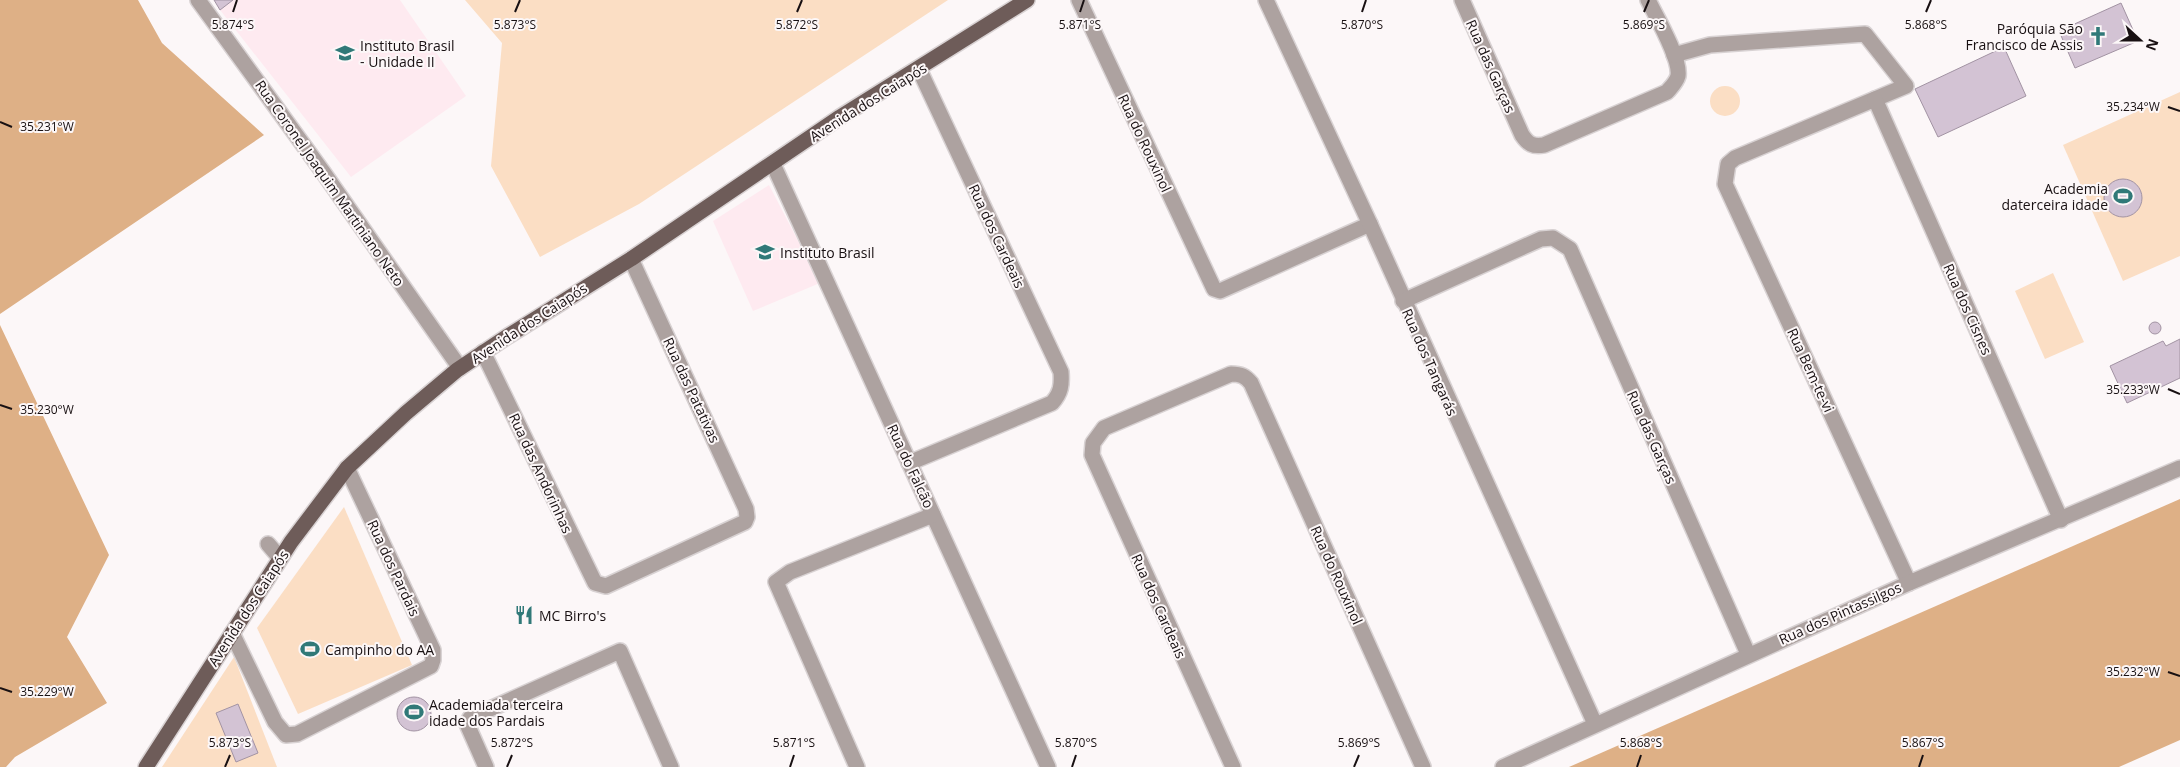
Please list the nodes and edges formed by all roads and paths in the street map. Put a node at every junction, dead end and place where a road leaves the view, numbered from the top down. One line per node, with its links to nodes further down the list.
1 (198, 0): 15 (street, Rua Coronel Joaquim Martiniano Neto)
2 (1027, 0): 8 (main road, Avenida dos Caiapós)
3 (1079, 0): 11 (street, Rua do Rouxinol)
4 (1266, 0): 11 (street, Rua dos Tangarás)
5 (1462, 0): 7 (street, Rua das Garças)
6 (1648, 0): 7 (street)
7 (1674, 55): 9 (street)
8 (919, 69): 10 (main road, Avenida dos Caiapós); 17 (street, Rua dos Cardeais)
9 (1875, 99): 21 (street, Rua dos Cisnes); 24 (street, Rua Bem-te-vi)
10 (773, 164): 12 (main road, Avenida dos Caiapós); 17 (street, Rua do Falcão)
11 (1370, 224): 13 (street, Rua dos Tangarás)
12 (630, 259): 14 (main road, Avenida dos Caiapós); 25 (street, Rua das Patativas)
13 (1402, 301): 27 (street, Rua das Garças); 28 (street, Rua dos Tangarás)
14 (483, 352): 15 (main road, Avenida dos Caiapós); 25 (street, Rua das Andorinhas)
15 (460, 368): 18 (main road, Avenida dos Caiapós)
16 (1093, 443): 34 (street, Rua dos Cardeais); 35 (street, Rua do Rouxinol)
17 (910, 463): 20 (street, Rua do Falcão)
18 (347, 468): 23 (main road, Avenida dos Caiapós); 26 (street, Rua dos Pardais)
19 (2180, 468): 21 (street, Rua dos Pintassilgos)
20 (933, 515): 32 (street); 33 (street, Rua do Falcão)
21 (2062, 520): 24 (street, Rua dos Pintassilgos)
22 (268, 544): 23 (street)
23 (280, 558): 26 (main road, Avenida dos Caiapós)
24 (1909, 582): 27 (street, Rua dos Pintassilgos)
25 (606, 586)
26 (232, 633): 29 (main road, Avenida dos Caiapós)
27 (1748, 654): 28 (street, Rua dos Pintassilgos)
28 (1595, 724): 36 (street, Rua dos Pintassilgos)
29 (146, 767)
30 (486, 767): 31 (street)
31 (671, 767)
32 (857, 767)
33 (1048, 767)
34 (1233, 767)
35 (1423, 767)
36 (1503, 767)

